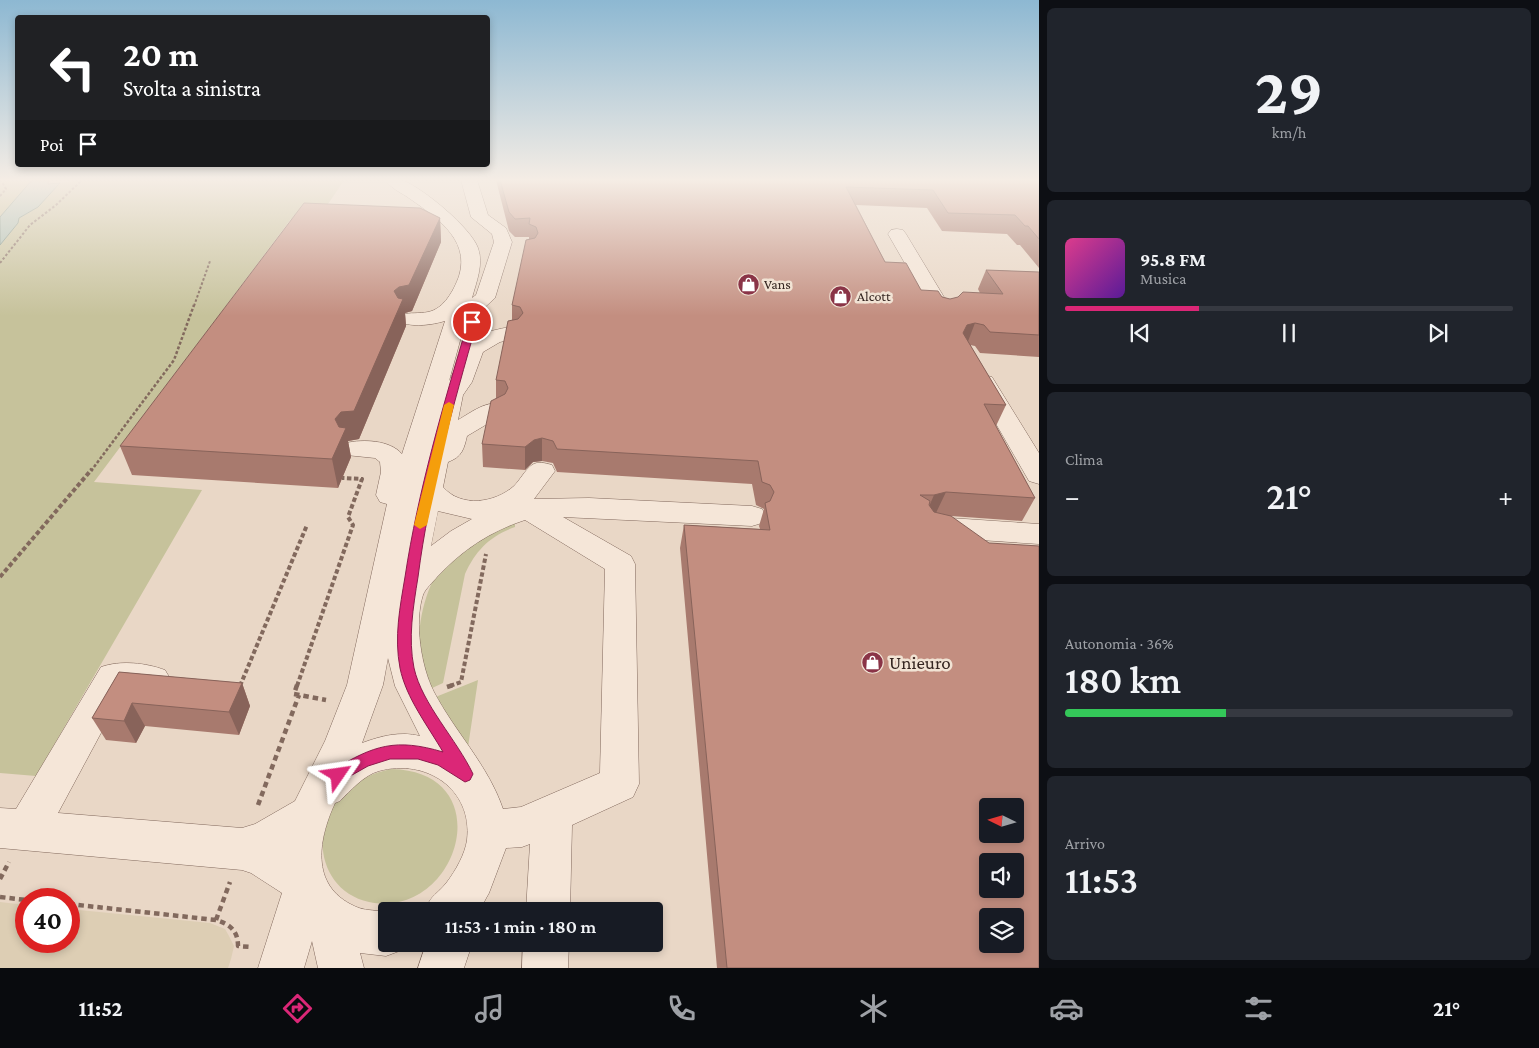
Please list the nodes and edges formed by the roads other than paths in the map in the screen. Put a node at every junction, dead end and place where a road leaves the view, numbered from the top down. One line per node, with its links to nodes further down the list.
1 (451, 225): 5 (street)
2 (477, 225): 6 (street)
3 (483, 225): 6 (street)
4 (897, 234): 7 (street)
5 (470, 271): 8 (street); 23 (street)
6 (477, 304): 11 (street)
7 (943, 312)
8 (409, 319)
9 (510, 333): 11 (street)
10 (972, 361): 16 (street)
11 (452, 392): 14 (street)
12 (495, 409): 14 (street)
13 (355, 449): 23 (street)
14 (436, 459): 17 (street)
15 (542, 471): 19 (street)
16 (1039, 475)
17 (429, 487): 19 (street); 24 (street)
18 (528, 509): 19 (street); 20 (street); 24 (street); 28 (street)
19 (492, 510)
20 (752, 516)
21 (935, 527): 22 (street)
22 (1039, 534)
23 (391, 547): 27 (street)
24 (408, 592): 26 (street)
25 (188, 682): 29 (street)
26 (465, 774): 27 (street); 30 (street)
27 (314, 806): 31 (street); 32 (street)
28 (552, 814): 30 (street); 34 (street)
29 (13, 829): 31 (street)
30 (487, 830): 33 (street)
31 (243, 847): 32 (street)
32 (317, 900): 35 (street); 38 (street); 39 (street)
33 (460, 902)
34 (548, 902)
35 (378, 933)
36 (446, 952): 40 (street)
37 (546, 952): 41 (street)
38 (284, 959)
39 (341, 968)
40 (441, 968)
41 (545, 968)

